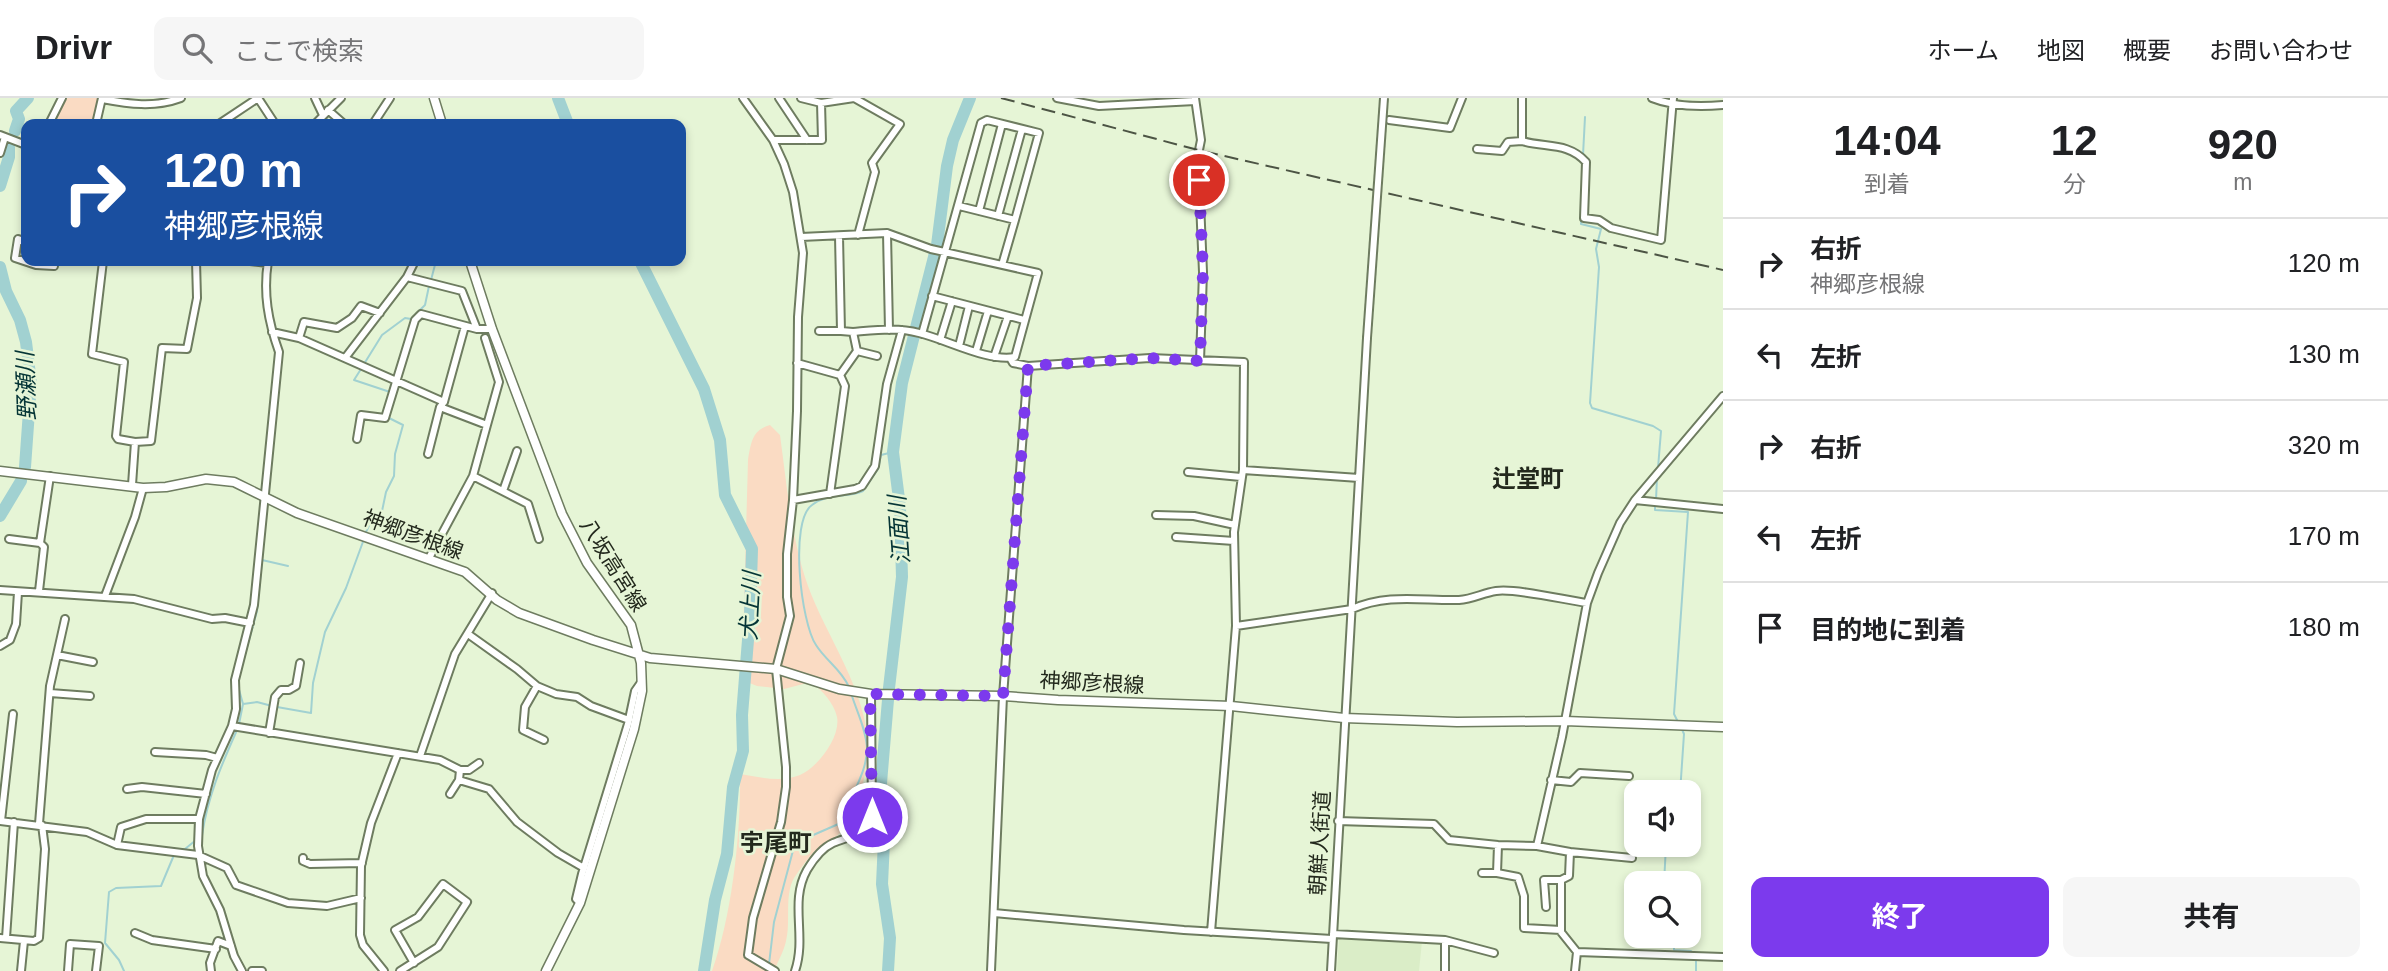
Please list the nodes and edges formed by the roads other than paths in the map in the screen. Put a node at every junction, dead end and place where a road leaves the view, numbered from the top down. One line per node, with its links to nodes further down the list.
1 (62, 98): 26 (street)
2 (181, 98): 17 (street)
3 (258, 98): 28 (street); 29 (street)
4 (315, 98): 25 (street)
5 (341, 98): 25 (street)
6 (390, 98): 32 (street)
7 (434, 98): 33 (main road)
8 (743, 98): 38 (street)
9 (779, 98): 39 (street)
10 (802, 98): 22 (street)
11 (1057, 98): 18 (street)
12 (1384, 98): 105 (street, 朝鮮人街道, bridge)
13 (1462, 98): 34 (street)
14 (1522, 98): 40 (street)
15 (1652, 98): 20 (street)
16 (1707, 98): 24 (street)
17 (102, 99): 27 (street)
18 (1070, 100): 21 (street)
19 (1195, 100): 21 (street); 88 (street)
20 (1672, 101): 24 (street); 40 (street)
21 (1109, 102)
22 (821, 103): 39 (street); 49 (street)
23 (1723, 106): 24 (street)
24 (1707, 107)
25 (326, 112): 30 (street); 31 (street)
26 (52, 119)
27 (97, 119)
28 (226, 119)
29 (272, 119)
30 (320, 119)
31 (336, 119)
32 (376, 119)
33 (440, 119)
34 (1389, 120)
35 (1002, 124): 36 (street); 44 (street); 45 (street)
36 (1022, 129): 46 (street); 47 (street)
37 (3, 136): 41 (street); 43 (street)
38 (773, 140): 39 (street); 51 (street)
39 (807, 140)
40 (1522, 141): 42 (street)
41 (21, 143)
42 (1477, 149)
43 (0, 153)
44 (959, 206): 45 (street); 53 (street)
45 (979, 211): 46 (street)
46 (998, 216): 47 (street)
47 (1014, 220): 55 (street)
48 (887, 233): 49 (street); 53 (street); 72 (street)
49 (858, 235): 50 (street)
50 (839, 236): 51 (street); 74 (street)
51 (801, 237): 89 (street)
52 (21, 240): 54 (street)
53 (942, 251): 55 (street); 62 (street)
54 (21, 260)
55 (1002, 265): 68 (street)
56 (102, 266): 97 (street)
57 (196, 266): 97 (street)
58 (268, 266): 76 (street)
59 (412, 266): 61 (street)
60 (472, 266): 71 (main road, 八坂高宮線)
61 (407, 277): 66 (street); 70 (street)
62 (932, 296): 63 (street); 77 (street)
63 (952, 301): 64 (street); 80 (street)
64 (969, 306): 65 (street); 81 (street)
65 (988, 311): 67 (street); 83 (street)
66 (380, 313): 78 (street); 86 (street)
67 (1008, 316): 68 (street); 85 (street)
68 (1024, 320): 87 (street)
69 (465, 326): 70 (street); 92 (street); 94 (street)
70 (477, 329): 71 (street)
71 (492, 329): 134 (main road, 八坂高宮線)
72 (889, 330): 75 (street); 77 (street)
73 (819, 331): 74 (street)
74 (841, 331): 75 (street)
75 (853, 331): 82 (street)
76 (272, 332): 78 (street); 110 (street)
77 (912, 332): 80 (street); 109 (street)
78 (299, 338): 86 (street)
79 (485, 338): 95 (street)
80 (940, 340): 81 (street)
81 (959, 346): 83 (street)
82 (857, 351): 84 (street); 91 (street)
83 (976, 351): 85 (street)
84 (877, 356)
85 (994, 357): 87 (street)
86 (345, 358): 92 (street)
87 (1010, 358): 90 (street)
88 (1200, 361): 90 (street); 102 (street)
89 (797, 363): 91 (street); 111 (street)
90 (1028, 366): 144 (street)
91 (840, 375): 109 (street)
92 (397, 380): 94 (street); 96 (street)
93 (1723, 396): 112 (street)
94 (442, 405): 95 (street); 99 (street)
95 (487, 425): 104 (street)
96 (357, 439)
97 (135, 442): 106 (street)
98 (517, 451): 108 (street)
99 (428, 454)
100 (0, 471): 103 (main road, 神郷彦根線)
101 (1188, 472): 102 (street)
102 (1242, 473): 105 (street); 115 (street)
103 (50, 476): 106 (main road, 神郷彦根線); 120 (street)
104 (473, 476): 108 (street); 121 (street)
105 (1359, 478): 128 (street, 朝鮮人街道)
106 (132, 485): 107 (main road, 神郷彦根線)
107 (143, 488): 110 (main road, 神郷彦根線); 126 (street)
108 (503, 491): 118 (street)
109 (830, 494): 111 (street)
110 (264, 495): 121 (main road, 神郷彦根線); 130 (street)
111 (793, 500): 138 (street)
112 (1635, 500): 113 (street); 127 (street)
113 (1723, 509)
114 (1156, 515): 115 (street)
115 (1235, 525): 119 (street)
116 (1177, 537): 119 (street)
117 (9, 539): 120 (street)
118 (539, 539)
119 (1234, 541): 131 (street)
120 (40, 543): 123 (street)
121 (429, 558): 125 (main road, 神郷彦根線)
122 (0, 590): 124 (street)
123 (39, 591): 124 (street); 126 (street)
124 (19, 592): 133 (street)
125 (492, 593): 132 (street); 134 (main road, 神郷彦根線)
126 (105, 596): 130 (street)
127 (1587, 603): 128 (street); 149 (street)
128 (1352, 609): 131 (street); 147 (street, 朝鮮人街道)
129 (65, 620): 135 (street)
130 (250, 623): 150 (street)
131 (1236, 626): 145 (street)
132 (468, 634): 140 (street); 156 (street)
133 (0, 646)
134 (639, 655): 138 (main road, 神郷彦根線); 139 (main road, 八坂高宮線)
135 (57, 656): 136 (street); 141 (street)
136 (93, 662)
137 (300, 663): 152 (street)
138 (773, 669): 142 (main road, 神郷彦根線); 210 (street)
139 (642, 681): 148 (street); 184 (main road, 八坂高宮線)
140 (537, 686): 148 (street); 153 (street)
141 (50, 693): 143 (street); 170 (street)
142 (870, 694): 144 (main road, 神郷彦根線); 211 (street)
143 (90, 696)
144 (1003, 696): 145 (main road, 神郷彦根線); 186 (street)
145 (1231, 706): 147 (main road, 神郷彦根線); 188 (street)
146 (13, 714): 167 (street)
147 (1344, 718): 149 (main road, 神郷彦根線); 168 (street, 朝鮮人街道)
148 (629, 720): 179 (street)
149 (1565, 721): 151 (main road, 神郷彦根線); 162 (street)
150 (235, 727): 152 (street); 157 (street)
151 (1723, 727)
152 (269, 733): 155 (street)
153 (544, 740)
154 (155, 752): 157 (street)
155 (398, 753): 156 (street); 178 (street)
156 (419, 756): 159 (street)
157 (217, 758): 164 (street)
158 (479, 763): 159 (street)
159 (460, 770): 161 (street)
160 (1629, 776): 162 (street)
161 (459, 779): 165 (street); 179 (street)
162 (1551, 780): 173 (street)
163 (127, 789): 164 (street)
164 (206, 794): 166 (street)
165 (450, 794)
166 (199, 819): 171 (street); 175 (street)
167 (0, 821): 169 (street)
168 (1338, 821): 172 (street); 190 (street, 朝鮮人街道)
169 (14, 822): 170 (street); 191 (street)
170 (41, 825): 171 (street); 193 (street)
171 (117, 845): 175 (street)
172 (1498, 845): 173 (street); 181 (street)
173 (1537, 846): 174 (street)
174 (1570, 852): 177 (street); 182 (street)
175 (198, 855): 183 (street); 194 (street)
176 (303, 858): 178 (street)
177 (1632, 858)
178 (362, 863): 183 (street)
179 (584, 868): 184 (street)
180 (1482, 873): 181 (street)
181 (1497, 873): 187 (street)
182 (1561, 880): 185 (street); 187 (street)
183 (361, 898): 207 (street)
184 (580, 903): 209 (main road, 八坂高宮線)
185 (1546, 907)
186 (994, 913): 188 (street); 212 (street)
187 (1561, 930): 196 (street)
188 (1211, 932): 190 (street)
189 (135, 933): 195 (street)
190 (1333, 937): 192 (street); 213 (street, 朝鮮人街道)
191 (3, 938): 193 (street)
192 (1445, 940): 197 (street); 214 (street)
193 (24, 941): 200 (street)
194 (231, 946): 195 (street); 204 (street)
195 (216, 948): 203 (street)
196 (1577, 952): 198 (street); 215 (street)
197 (1494, 953)
198 (1723, 957)
199 (414, 963): 199 (street); 208 (street)
200 (21, 971)
201 (68, 971): 202 (street)
202 (96, 971)
203 (211, 971)
204 (242, 971)
205 (252, 971): 206 (street)
206 (262, 971)
207 (384, 971)
208 (400, 971)
209 (546, 971)
210 (775, 971)
211 (795, 971)
212 (991, 971)
213 (1331, 971)
214 (1445, 971)
215 (1575, 971)

